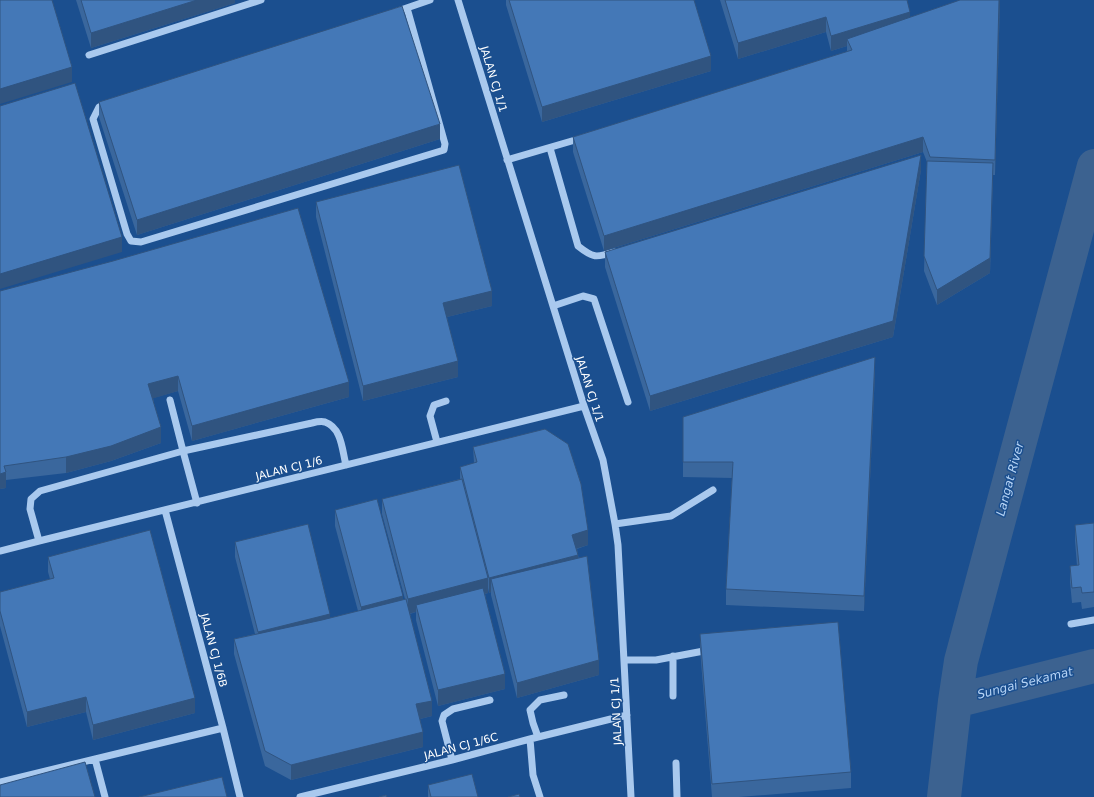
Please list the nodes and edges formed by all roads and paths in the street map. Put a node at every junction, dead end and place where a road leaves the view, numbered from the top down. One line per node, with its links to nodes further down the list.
1 (261, 0): 6 (street)
2 (430, 0): 4 (street)
3 (458, 0): 10 (street, JALAN CJ 1/1)
4 (407, 8): 5 (street); 7 (street)
5 (385, 15)
6 (89, 55)
7 (114, 102)
8 (588, 136): 9 (street)
9 (550, 148): 10 (street); 11 (street)
10 (507, 160): 12 (street, JALAN CJ 1/1)
11 (622, 250)
12 (553, 306): 15 (street); 16 (street, JALAN CJ 1/1)
13 (170, 400): 18 (street)
14 (446, 401): 17 (street)
15 (628, 402)
16 (584, 406): 17 (street, JALAN CJ 1/6); 23 (street, JALAN CJ 1/1)
17 (437, 442): 19 (street, JALAN CJ 1/6)
18 (183, 451): 19 (street); 21 (street); 24 (street)
19 (346, 465): 21 (street, JALAN CJ 1/6)
20 (713, 490): 23 (street)
21 (197, 503): 22 (street, JALAN CJ 1/6)
22 (165, 510): 24 (street, JALAN CJ 1/6); 35 (street, JALAN CJ 1/6B)
23 (615, 524): 30 (street, JALAN CJ 1/1)
24 (39, 541): 25 (street, JALAN CJ 1/6)
25 (0, 551)
26 (1094, 620): 27 (street)
27 (1071, 624)
28 (717, 648): 29 (street)
29 (673, 656): 30 (street); 32 (street)
30 (624, 660): 34 (street, JALAN CJ 1/1)
31 (564, 695): 36 (street)
32 (673, 696)
33 (490, 700): 39 (street)
34 (627, 715): 36 (street, JALAN CJ 1/6C); 46 (street, JALAN CJ 1/1)
35 (223, 728): 38 (street); 43 (street, JALAN CJ 1/6B)
36 (538, 737): 37 (street, JALAN CJ 1/6C)
37 (530, 739): 39 (street, JALAN CJ 1/6C); 45 (street)
38 (96, 759): 41 (street); 42 (street)
39 (452, 760): 44 (street, JALAN CJ 1/6C)
40 (676, 763): 47 (street)
41 (0, 782)
42 (105, 797)
43 (240, 797)
44 (300, 797)
45 (540, 797)
46 (631, 797)
47 (677, 797)

